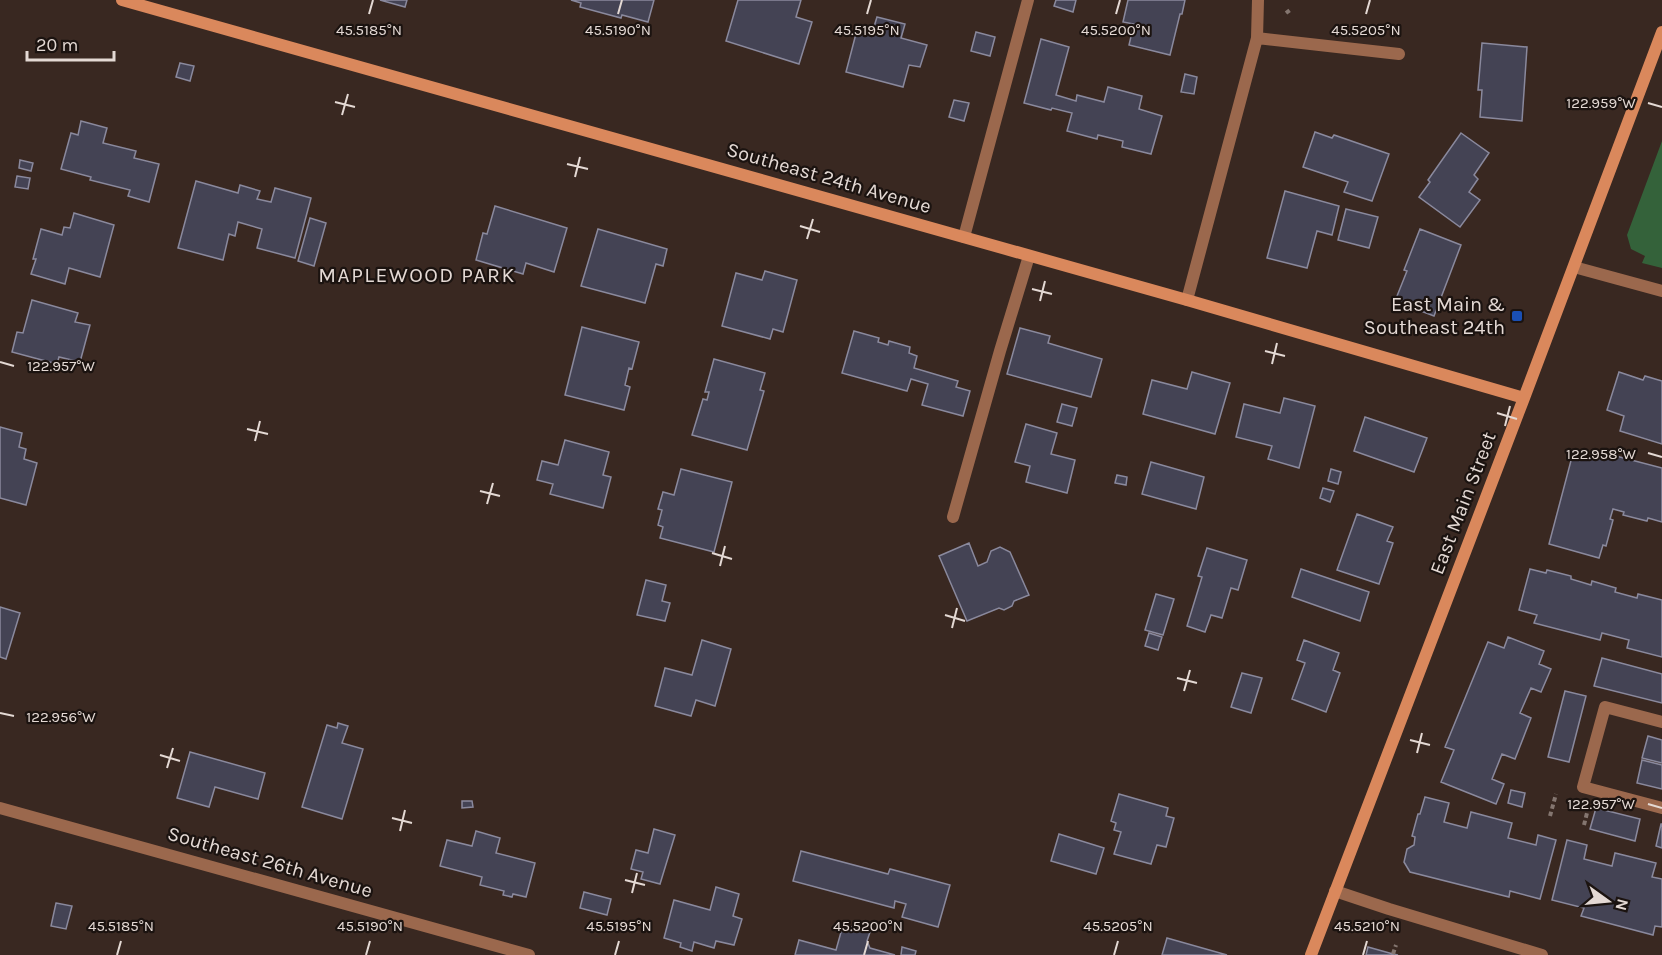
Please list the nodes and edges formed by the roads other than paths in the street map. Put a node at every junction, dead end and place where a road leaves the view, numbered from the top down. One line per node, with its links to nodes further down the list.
1 (122, 0): 4 (street, Southeast 24th Avenue)
2 (1028, 0): 8 (street)
3 (1258, 0): 6 (street)
4 (156, 5): 8 (street, Southeast 24th Avenue)
5 (1662, 32): 10 (street, East Main Street)
6 (1257, 39): 7 (street); 12 (street)
7 (1398, 54)
8 (964, 237): 9 (street, Southeast 24th Avenue)
9 (1029, 255): 12 (street, Southeast 24th Avenue); 14 (street)
10 (1574, 267): 11 (street); 13 (street, East Main Street)
11 (1662, 291)
12 (1186, 300): 13 (street, Southeast 24th Avenue)
13 (1524, 398): 18 (street, East Main Street)
14 (953, 517)
15 (1662, 722): 17 (street)
16 (0, 808): 19 (street, Southeast 26th Avenue)
17 (1662, 808)
18 (1335, 891): 20 (street, East Main Street); 21 (street)
19 (529, 955)
20 (1311, 955)
21 (1542, 955)

